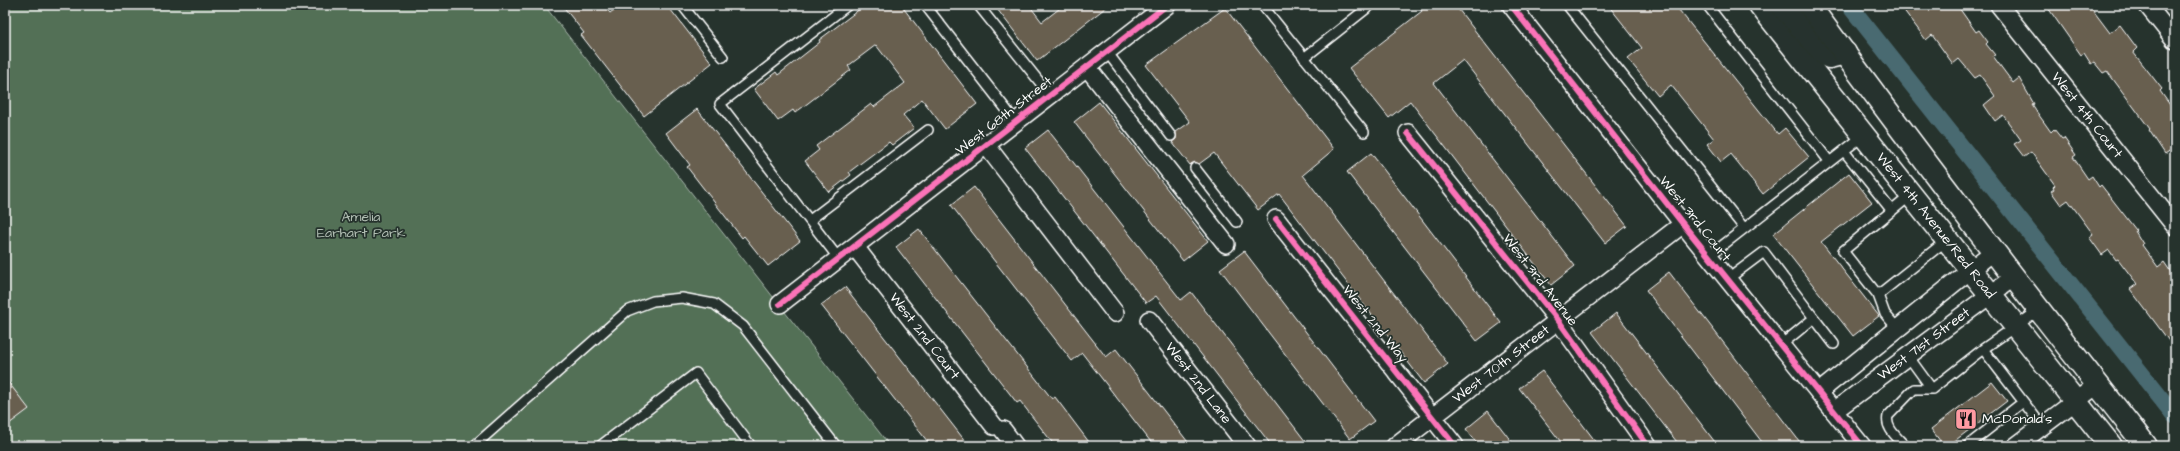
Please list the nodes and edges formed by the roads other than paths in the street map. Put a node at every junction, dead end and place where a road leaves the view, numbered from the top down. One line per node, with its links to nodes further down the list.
1 (682, 5): 19 (lane)
2 (848, 5): 36 (lane)
3 (925, 5): 23 (lane)
4 (978, 5): 22 (lane)
5 (1167, 5): 17 (street, West 68th Street)
6 (1262, 5): 20 (lane)
7 (1371, 5): 20 (lane)
8 (1511, 5): 38 (street, West 3rd Court)
9 (1567, 5): 40 (lane)
10 (1707, 5): 31 (lane)
11 (1760, 5): 27 (main road, West 4th Avenue/Red Road)
12 (1782, 5): 18 (main road)
13 (1809, 5): 18 (main road, West 4th Avenue/Red Road)
14 (1999, 5): 39 (street, West 4th Court)
15 (2147, 5): 16 (street)
16 (2175, 40)
17 (1107, 52): 21 (street, West 68th Street); 28 (lane)
18 (1845, 53): 44 (main road, West 4th Avenue/Red Road)
19 (723, 57)
20 (1304, 58): 25 (lane)
21 (1087, 67): 22 (street, West 68th Street); 42 (street)
22 (1050, 95): 23 (street, West 68th Street)
23 (1016, 122): 29 (street, West 68th Street)
24 (928, 130): 36 (lane)
25 (1364, 132)
26 (1408, 133): 57 (street, West 3rd Avenue)
27 (1864, 135): 30 (lane); 33 (main road, West 4th Avenue/Red Road)
28 (1171, 136)
29 (986, 145): 43 (street, West 68th Street); 54 (street)
30 (1844, 151): 31 (lane); 34 (lane)
31 (1829, 161): 40 (lane)
32 (1195, 168): 37 (lane)
33 (1911, 195): 34 (lane); 41 (main road, West 4th Avenue/Red Road)
34 (1892, 211): 50 (lane)
35 (1276, 219): 70 (street, West 2nd Way)
36 (810, 220): 46 (lane)
37 (1237, 222)
38 (1683, 224): 45 (street, West 3rd Court); 57 (street, West 70th Street)
39 (2175, 226)
40 (1744, 228): 45 (lane)
41 (1948, 240): 47 (main road, West 4th Avenue/Red Road); 50 (lane)
42 (1226, 244)
43 (855, 247): 46 (street, West 68th Street); 76 (street, West 2nd Court)
44 (1994, 251): 47 (street, West 71st Street); 48 (main road, West 4th Avenue/Red Road)
45 (1709, 256): 49 (street, West 3rd Court)
46 (840, 259): 52 (street, West 68th Street)
47 (1970, 269): 51 (main road, West 4th Avenue/Red Road); 59 (street, West 71st Street)
48 (2014, 277): 51 (street, West 71st Street); 53 (main road, West 4th Avenue/Red Road)
49 (1728, 279): 55 (lane); 60 (street, West 3rd Court)
50 (1878, 295): 59 (lane)
51 (1990, 295): 58 (main road, West 4th Avenue/Red Road); 63 (street, West 71st Street)
52 (780, 304)
53 (2039, 310): 58 (lane); 64 (main road, West 4th Avenue/Red Road)
54 (1115, 313)
55 (1814, 318): 60 (lane); 61 (lane)
56 (1149, 320): 77 (street, West 2nd Lane)
57 (1558, 320): 70 (street, West 70th Street); 80 (street, West 3rd Avenue)
58 (2016, 326): 62 (lane); 67 (main road, West 4th Avenue/Red Road)
59 (1897, 328): 66 (street, West 71st Street)
60 (1781, 344): 66 (street, West 3rd Court)
61 (1834, 344)
62 (1983, 349): 65 (lane); 68 (lane)
63 (1908, 356): 65 (lane); 69 (street, West 71st Street)
64 (2097, 385): 67 (street); 86 (main road, West 4th Avenue/Red Road)
65 (1932, 388): 82 (lane)
66 (1819, 392): 69 (street, West 3rd Court)
67 (2075, 401): 71 (street); 85 (main road, West 4th Avenue/Red Road)
68 (2023, 402): 71 (lane); 83 (lane)
69 (1834, 411): 81 (street, West 3rd Court)
70 (1433, 416): 78 (street, West 70th Street); 79 (street, West 2nd Way)
71 (2042, 426): 84 (street)
72 (474, 446): 75 (lane)
73 (600, 446): 74 (lane)
74 (751, 446)
75 (836, 446)
76 (1015, 446)
77 (1247, 446)
78 (1395, 446)
79 (1455, 446)
80 (1648, 446)
81 (1862, 446)
82 (1905, 446)
83 (1967, 446)
84 (2016, 446)
85 (2111, 446)
86 (2146, 446)

